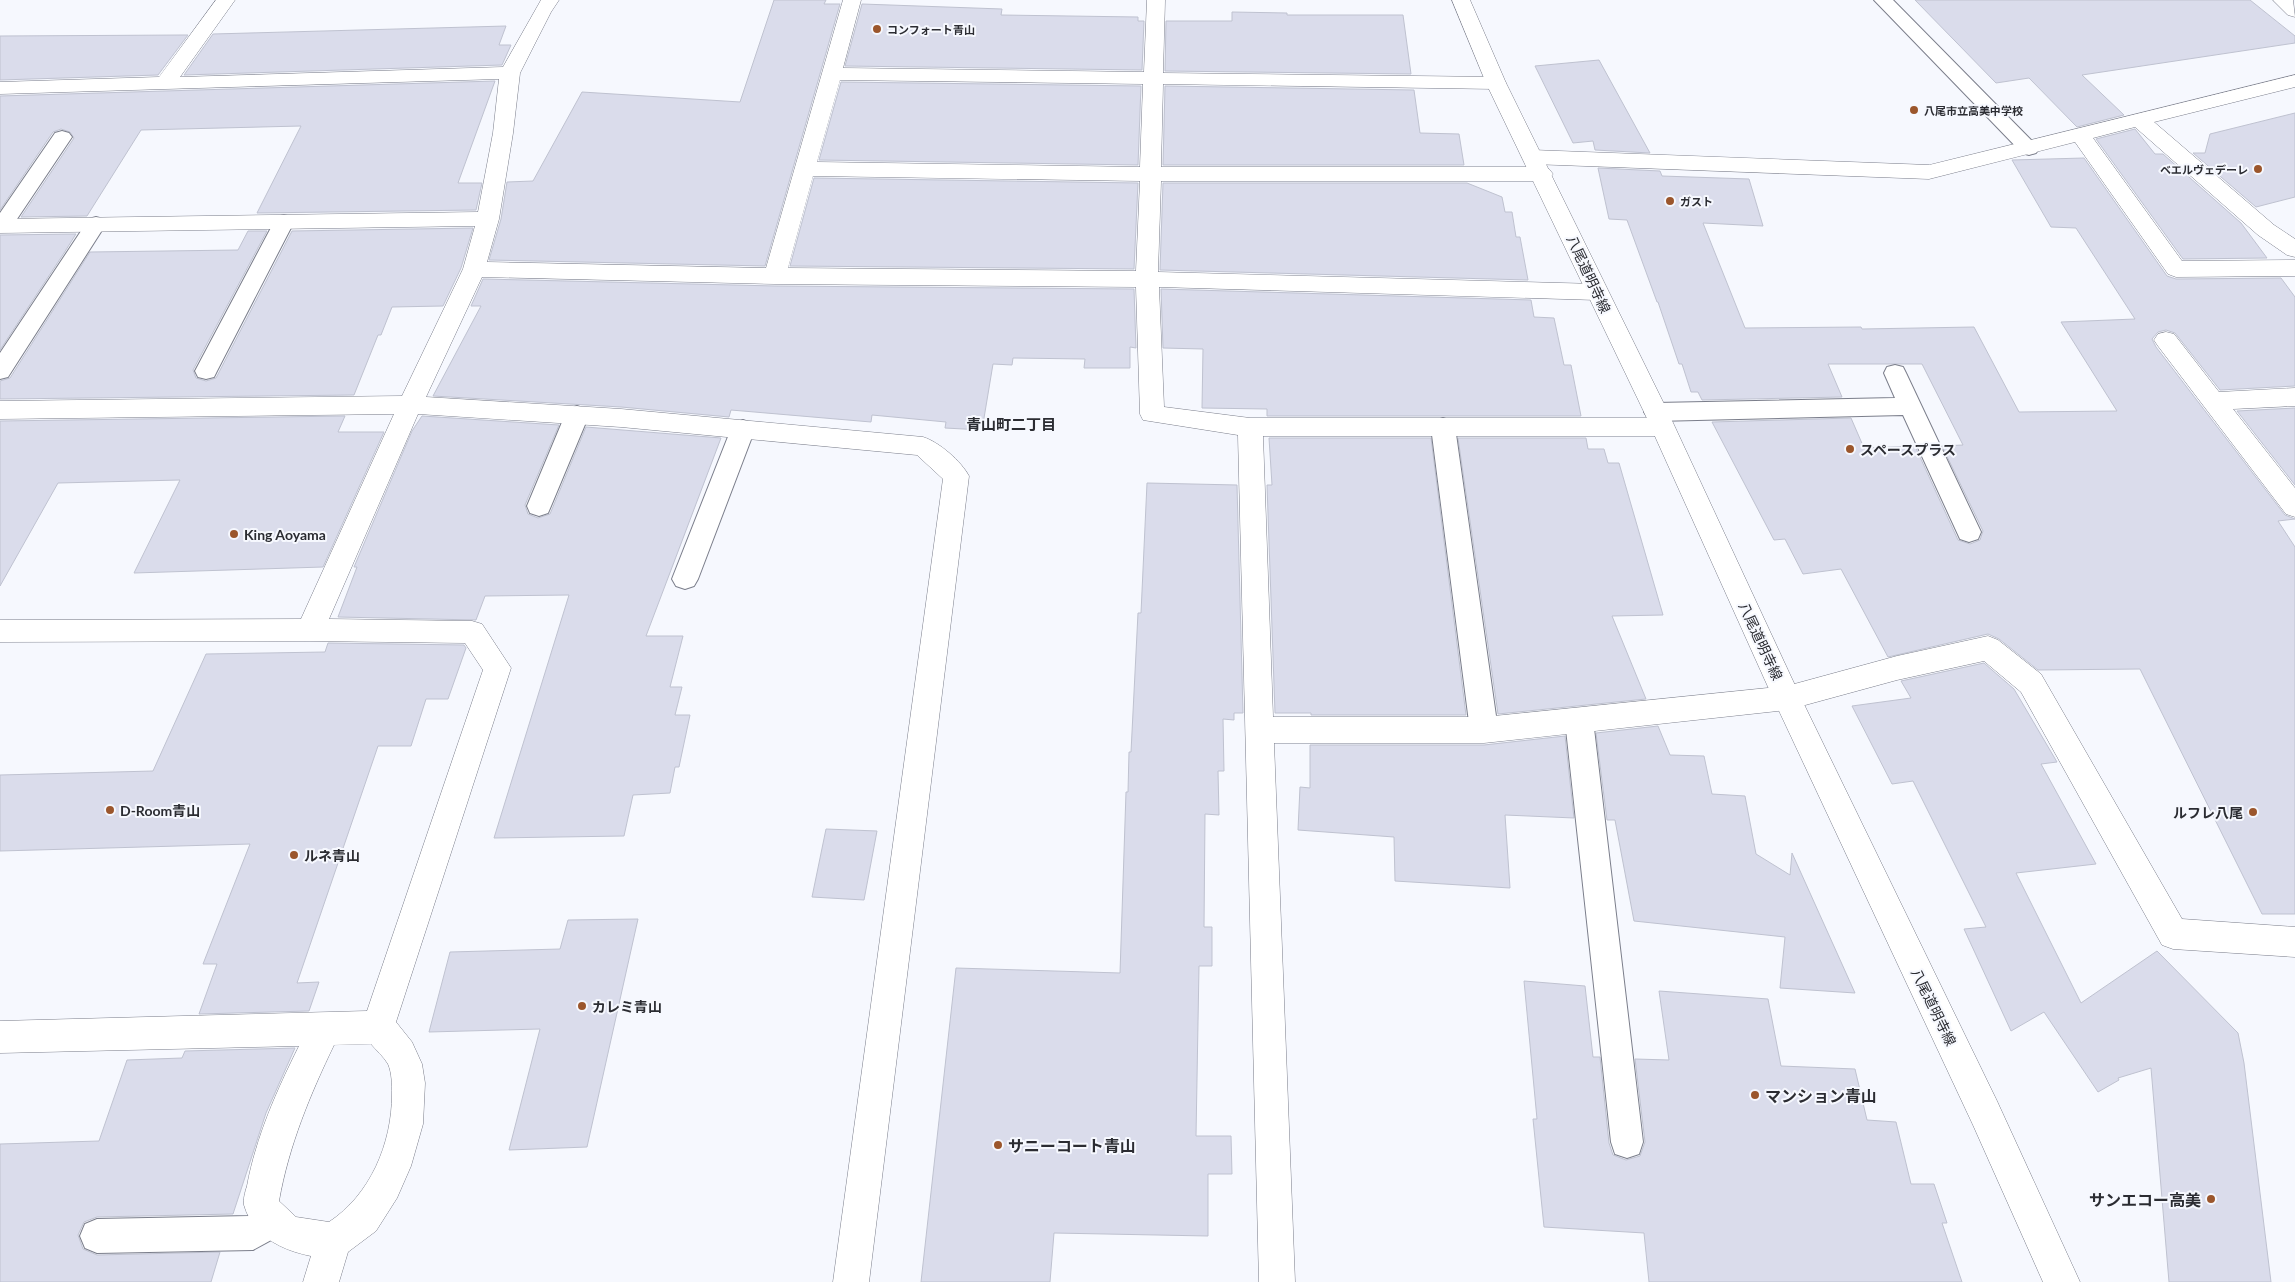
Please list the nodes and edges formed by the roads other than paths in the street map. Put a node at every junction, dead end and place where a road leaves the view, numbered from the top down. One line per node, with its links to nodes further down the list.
1 (226, 0): 13 (street)
2 (550, 0): 9 (street)
3 (852, 0): 10 (street)
4 (1156, 0): 11 (street)
5 (1461, 0): 14 (street, 八尾道明寺線)
6 (1883, 0): 19 (lane)
7 (2282, 0): 8 (street)
8 (2295, 11)
9 (510, 73): 13 (street); 23 (street)
10 (832, 74): 11 (street); 21 (street)
11 (1154, 79): 14 (street); 22 (street)
12 (2295, 81): 16 (street)
13 (165, 83): 15 (street)
14 (1496, 83): 20 (street, 八尾道明寺線)
15 (0, 88)
16 (2139, 120): 17 (street); 28 (street)
17 (2081, 135): 19 (street); 30 (street)
18 (62, 137): 27 (lane)
19 (2029, 149): 20 (street)
20 (1537, 165): 22 (street); 34 (street, 八尾道明寺線)
21 (805, 169): 22 (street); 32 (street)
22 (1150, 174): 33 (street)
23 (488, 219): 24 (street); 31 (street)
24 (284, 222): 25 (street); 37 (lane)
25 (96, 224): 27 (street); 36 (lane)
26 (2295, 224): 28 (street)
27 (1, 226)
28 (2266, 230): 29 (street)
29 (2295, 250)
30 (2295, 268)
31 (474, 269): 32 (street); 41 (street)
32 (775, 276): 33 (street)
33 (1147, 279): 34 (street); 46 (street)
34 (1597, 292): 45 (street, 八尾道明寺線)
35 (2166, 340): 40 (street)
36 (0, 371)
37 (206, 371)
38 (1895, 373): 42 (lane)
39 (2295, 396): 40 (street)
40 (2214, 401): 50 (street)
41 (410, 405): 43 (street); 44 (street); 53 (street)
42 (1910, 406): 45 (lane); 51 (lane)
43 (0, 410)
44 (577, 415): 48 (street); 49 (lane)
45 (1659, 420): 47 (street); 55 (street, 八尾道明寺線)
46 (1250, 427): 47 (street); 57 (street)
47 (1443, 427): 58 (lane)
48 (743, 429): 52 (lane); 68 (street)
49 (539, 506)
50 (2295, 507)
51 (1969, 532)
52 (685, 579)
53 (310, 630): 54 (street); 60 (street)
54 (0, 631)
55 (1787, 698): 56 (street); 59 (street); 70 (street, 八尾道明寺線)
56 (1579, 720): 58 (street); 63 (lane)
57 (1260, 730): 58 (street); 69 (street)
58 (1484, 730)
59 (2295, 942)
60 (378, 1027): 61 (street); 66 (street)
61 (324, 1029): 62 (street); 64 (street)
62 (0, 1037)
63 (1627, 1142)
64 (272, 1221): 65 (lane); 66 (street)
65 (97, 1236)
66 (332, 1241): 67 (street)
67 (321, 1282)
68 (851, 1282)
69 (1277, 1282)
70 (2062, 1282)

